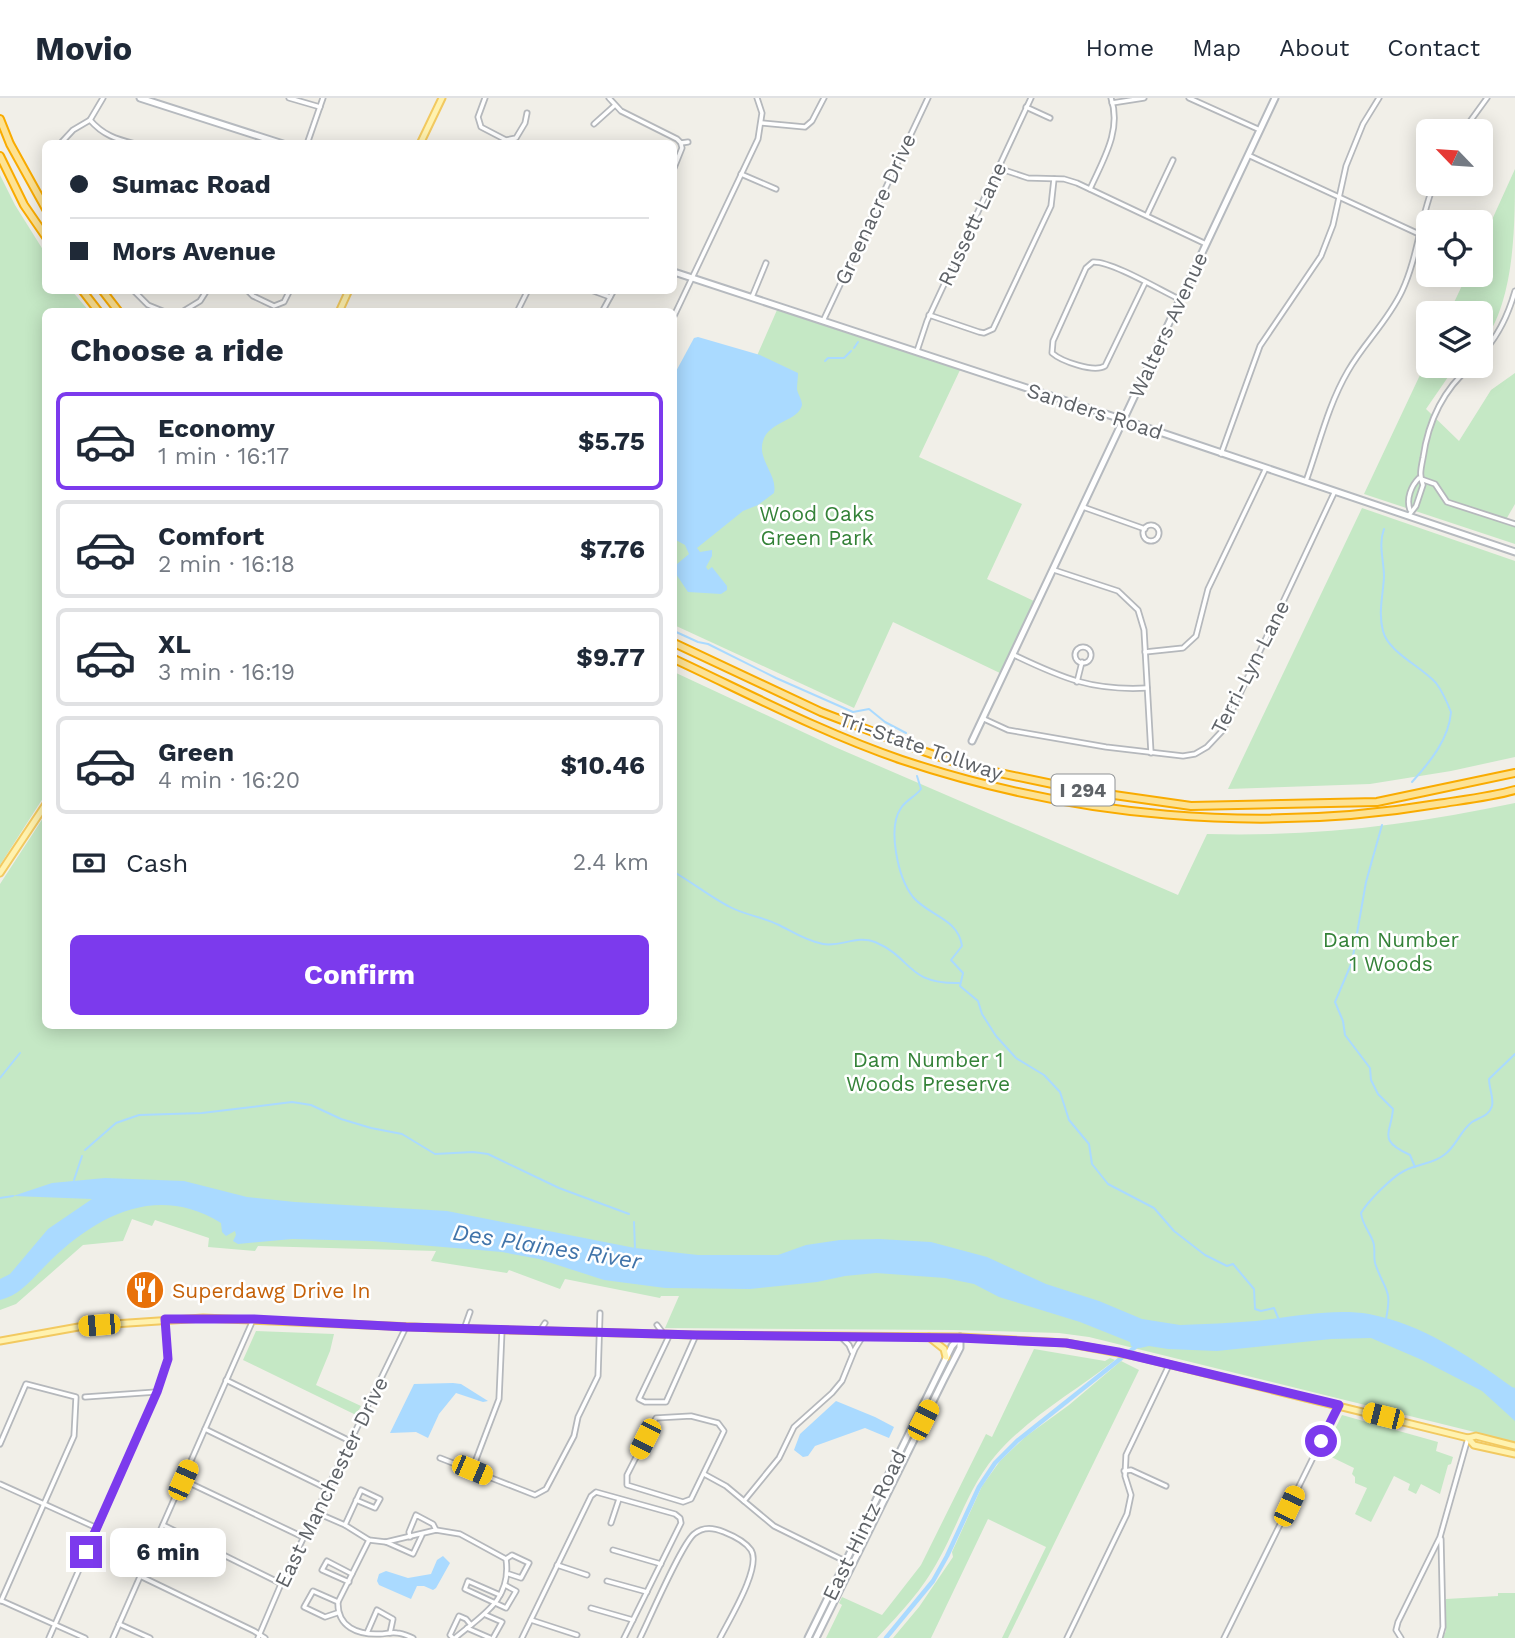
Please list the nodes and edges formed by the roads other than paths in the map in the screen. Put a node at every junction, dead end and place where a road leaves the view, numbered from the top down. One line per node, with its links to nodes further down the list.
1 (103, 98): 25 (street)
2 (141, 98): 31 (main road)
3 (289, 98): 19 (street)
4 (323, 98): 19 (street)
5 (442, 98): 33 (main road)
6 (485, 98): 21 (street)
7 (609, 98): 18 (street)
8 (757, 98): 26 (street)
9 (824, 98): 26 (street)
10 (928, 98): 75 (street, Greenacre Drive)
11 (1031, 98): 20 (street, Russett Lane)
12 (1144, 98): 17 (street)
13 (1189, 98): 28 (street)
14 (1275, 98): 28 (main road, Walters Avenue)
15 (1379, 98): 45 (street)
16 (1487, 98): 24 (street)
17 (1111, 100): 43 (street)
18 (614, 106): 27 (street); 35 (street)
19 (320, 107): 32 (street)
20 (1027, 107): 22 (street); 40 (street, Russett Lane)
21 (527, 113)
22 (1050, 118)
23 (0, 119): 46 (highway)
24 (1472, 119)
25 (90, 120): 29 (street); 30 (street)
26 (761, 123): 41 (street)
27 (594, 124)
28 (1260, 130): 36 (main road, Walters Avenue)
29 (64, 140)
30 (118, 140)
31 (271, 140)
32 (308, 140)
33 (422, 140)
34 (688, 142): 35 (street)
35 (681, 144): 38 (street)
36 (1248, 155): 45 (street); 50 (main road, Walters Avenue)
37 (0, 156): 48 (highway)
38 (677, 160)
39 (1172, 160): 47 (street)
40 (998, 168): 42 (street); 74 (street, Russett Lane)
41 (741, 174): 44 (street); 54 (street)
42 (1054, 179): 43 (street); 74 (street)
43 (1090, 189): 47 (street)
44 (776, 190)
45 (1338, 197): 49 (street); 80 (street)
46 (42, 202)
47 (1146, 215): 50 (street)
48 (42, 231)
49 (1416, 233)
50 (1206, 244): 67 (main road, Walters Avenue)
51 (1416, 247): 83 (street)
52 (766, 263): 66 (street)
53 (677, 273): 54 (main road, Sanders Road)
54 (692, 278): 66 (main road, Sanders Road); 73 (street)
55 (1145, 283): 55 (street); 67 (street)
56 (1515, 291): 76 (street)
57 (85, 294): 68 (highway)
58 (105, 294): 69 (highway)
59 (137, 294): 70 (street)
60 (204, 294): 71 (street)
61 (251, 294): 62 (street)
62 (288, 294)
63 (602, 294): 65 (street)
64 (612, 294): 65 (street)
65 (610, 297): 72 (street)
66 (752, 297): 75 (main road, Sanders Road)
67 (1180, 300): 79 (main road, Walters Avenue)
68 (96, 308)
69 (116, 308)
70 (155, 308)
71 (189, 308)
72 (604, 308)
73 (677, 310)
74 (929, 315): 77 (street, Russett Lane)
75 (822, 321): 77 (main road, Sanders Road)
76 (1493, 342)
77 (917, 352): 79 (main road, Sanders Road)
78 (1460, 378): 82 (street)
79 (1124, 420): 80 (main road, Sanders Road); 85 (main road, Walters Avenue)
80 (1221, 454): 81 (main road, Sanders Road)
81 (1266, 468): 83 (main road, Sanders Road); 92 (street)
82 (1419, 478): 86 (street); 86 (street); 87 (street)
83 (1306, 481): 84 (main road, Sanders Road)
84 (1335, 491): 86 (main road, Sanders Road); 100 (street, Terri-Lyn Lane)
85 (1083, 507): 88 (street); 90 (main road, Walters Avenue)
86 (1409, 514): 89 (main road, Sanders Road)
87 (1515, 524)
88 (1144, 529): 88 (street)
89 (1515, 552)
90 (1054, 569): 92 (street); 93 (main road, Walters Avenue)
91 (677, 644): 101 (highway, Tri-State Tollway / I 294)
92 (1145, 652): 97 (street)
93 (1014, 655): 96 (street); 98 (main road, Walters Avenue)
94 (677, 660): 102 (highway, Tri-State Tollway / I 294)
95 (1082, 662): 95 (street); 96 (street)
96 (1077, 682): 97 (street)
97 (1147, 688): 100 (street)
98 (984, 719): 99 (main road, Walters Avenue); 100 (street, Terri-Lyn Lane)
99 (972, 741)
100 (1152, 753)
101 (1515, 773)
102 (1515, 790)
103 (42, 810): 104 (main road)
104 (0, 873)
105 (470, 1312): 112 (street)
106 (600, 1313): 115 (street)
107 (165, 1319): 108 (main road); 122 (main road); 127 (street)
108 (254, 1319): 111 (main road); 126 (street)
109 (545, 1323): 114 (street)
110 (657, 1325): 116 (street)
111 (406, 1327): 112 (main road); 132 (street, East Manchester Drive)
112 (464, 1329): 113 (main road)
113 (502, 1330): 114 (main road); 137 (street)
114 (540, 1331): 115 (main road)
115 (599, 1332): 116 (main road); 137 (street)
116 (667, 1334): 117 (main road); 117 (street)
117 (696, 1335): 118 (main road)
118 (838, 1335): 119 (main road); 123 (street)
119 (863, 1336): 120 (main road); 123 (street)
120 (929, 1337): 121 (main road); 124 (main road)
121 (960, 1338): 124 (main road, East Hintz Road); 125 (main road); 205 (main road, East Hintz Road)
122 (0, 1341)
123 (853, 1354): 146 (street)
124 (946, 1357): 162 (main road, East Hintz Road)
125 (1169, 1365): 129 (main road); 138 (street)
126 (226, 1381): 130 (street); 132 (street)
127 (157, 1392): 128 (street); 152 (street)
128 (85, 1397)
129 (1339, 1405): 131 (main road); 207 (street)
130 (205, 1429): 140 (street); 143 (street)
131 (1468, 1438): 134 (main road); 135 (main road); 157 (street)
132 (350, 1441): 143 (street, East Manchester Drive)
133 (0, 1444): 147 (street)
134 (1515, 1446)
135 (1515, 1454)
136 (440, 1458): 137 (street)
137 (472, 1470)
138 (1124, 1471): 142 (street); 206 (street)
139 (704, 1474): 139 (street); 146 (street)
140 (183, 1480): 150 (street); 155 (street)
141 (0, 1484): 147 (street)
142 (1166, 1486)
143 (327, 1488): 148 (street, East Manchester Drive)
144 (619, 1499): 149 (street); 163 (street); 164 (street)
145 (356, 1500): 145 (street); 151 (street)
146 (744, 1501): 162 (street)
147 (44, 1504): 152 (street); 175 (street)
148 (315, 1512): 151 (street); 155 (street, East Manchester Drive)
149 (611, 1524)
150 (163, 1525): 168 (street); 171 (street)
151 (345, 1525): 158 (street)
152 (97, 1528): 184 (street)
153 (436, 1530): 154 (street); 156 (street); 161 (street)
154 (422, 1535): 156 (street); 159 (street)
155 (303, 1536): 171 (street, East Manchester Drive)
156 (410, 1537): 159 (street)
157 (1440, 1537): 208 (street); 209 (street)
158 (369, 1540): 159 (street); 165 (street)
159 (386, 1542)
160 (613, 1550): 163 (street)
161 (506, 1559): 166 (street); 166 (street)
162 (846, 1562): 204 (main road, East Hintz Road)
163 (662, 1564): 173 (street)
164 (557, 1565): 167 (street); 181 (street)
165 (352, 1574): 170 (street); 170 (street)
166 (509, 1574): 172 (street)
167 (587, 1575)
168 (140, 1576): 183 (street); 191 (street)
169 (607, 1581): 173 (street)
170 (349, 1582): 176 (street)
171 (281, 1584): 191 (street, East Manchester Drive)
172 (505, 1585): 174 (street); 177 (street)
173 (647, 1592): 182 (street)
174 (500, 1595): 177 (street); 177 (street)
175 (1, 1601): 184 (street)
176 (338, 1602): 179 (street); 179 (street)
177 (495, 1604): 180 (street)
178 (591, 1608): 182 (street)
179 (337, 1614): 186 (street)
180 (485, 1615): 185 (street); 199 (street)
181 (531, 1620): 189 (street); 200 (street)
182 (633, 1620): 201 (street)
183 (119, 1624): 194 (street); 195 (street)
184 (55, 1625): 192 (street); 193 (street)
185 (469, 1626): 198 (street); 198 (street); 199 (street)
186 (367, 1633): 187 (street); 190 (street)
187 (390, 1633): 188 (street); 190 (street)
188 (395, 1635): 197 (street)
189 (577, 1635)
190 (377, 1636)
191 (258, 1637): 196 (street)
192 (49, 1638)
193 (85, 1638)
194 (113, 1638)
195 (150, 1638)
196 (265, 1638)
197 (412, 1638)
198 (454, 1638)
199 (491, 1638)
200 (522, 1638)
201 (624, 1638)
202 (640, 1638): 203 (street)
203 (720, 1638)
204 (808, 1638)
205 (816, 1638)
206 (1067, 1638)
207 (1224, 1638)
208 (1401, 1638)
209 (1440, 1638)

